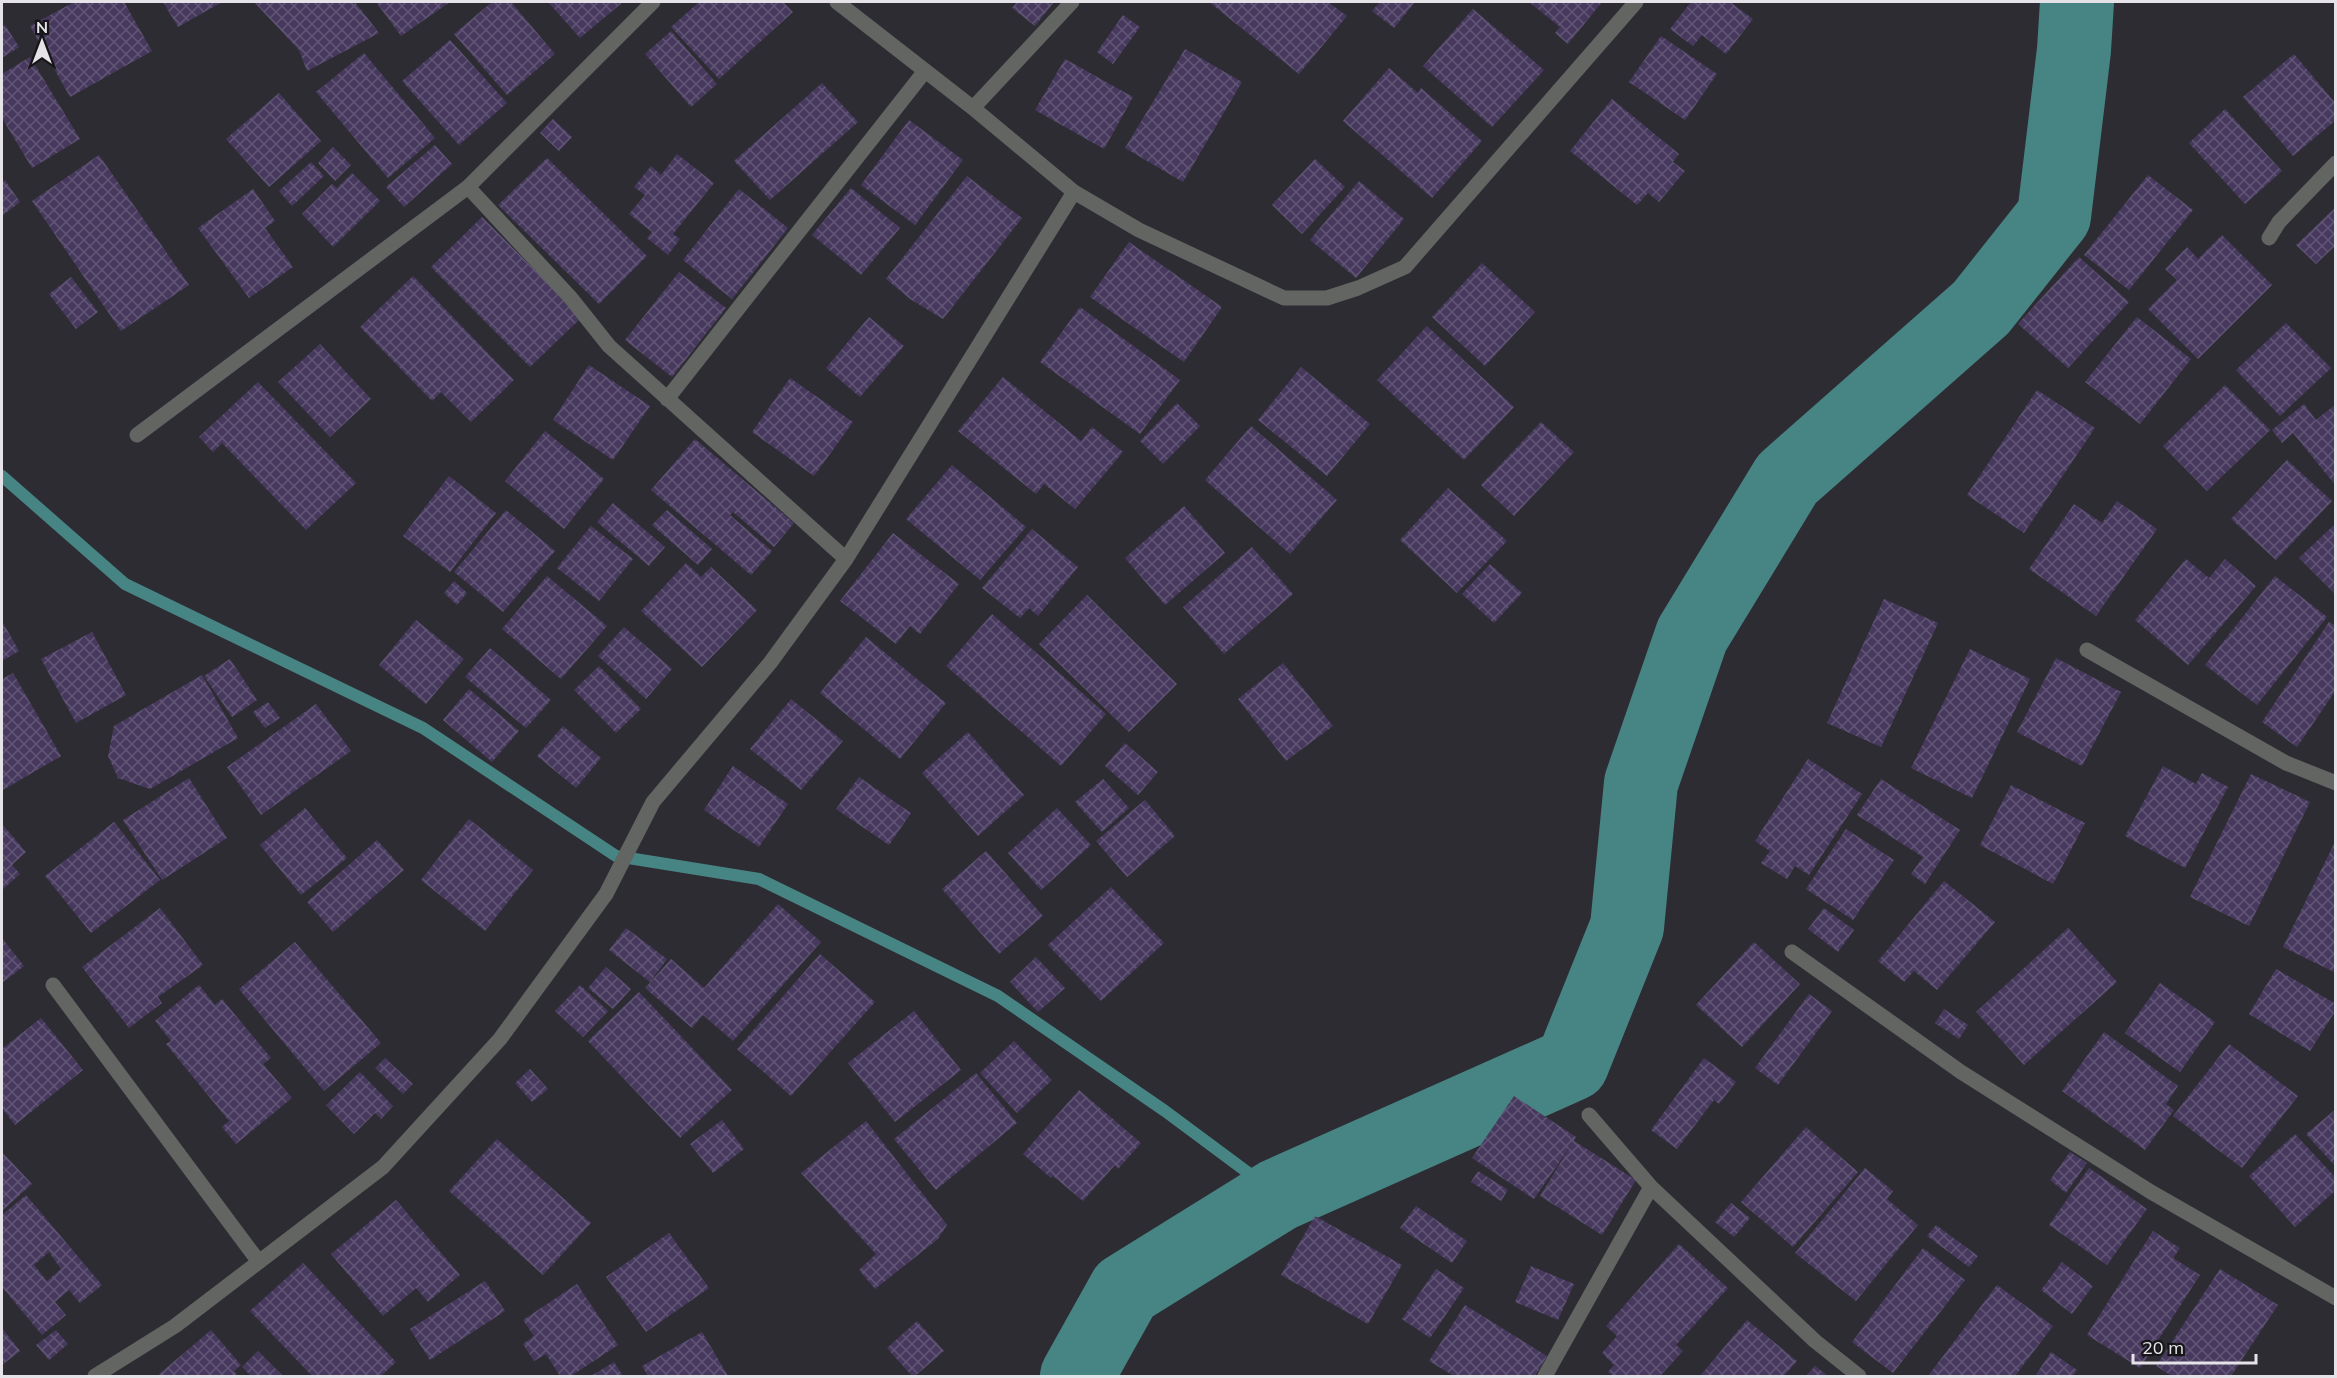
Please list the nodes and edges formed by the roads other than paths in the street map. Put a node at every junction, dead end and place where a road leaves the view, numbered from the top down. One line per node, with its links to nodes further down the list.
1 (653, 2): 8 (street)
2 (837, 2): 5 (street)
3 (1072, 2): 6 (street)
4 (1636, 2): 9 (street)
5 (925, 71): 6 (street); 11 (street)
6 (973, 108): 9 (street)
7 (2336, 163): 10 (street)
8 (468, 187): 11 (street); 12 (street)
9 (1074, 192): 13 (street)
10 (2269, 238)
11 (666, 399): 13 (street)
12 (137, 435)
13 (846, 559): 20 (street)
14 (2087, 650): 15 (street)
15 (2336, 783)
16 (1792, 952): 21 (street)
17 (53, 985): 20 (street)
18 (1589, 1114): 19 (street)
19 (1651, 1187): 23 (street); 24 (street)
20 (259, 1262): 22 (street)
21 (2336, 1298)
22 (95, 1377)
23 (1545, 1377)
24 (1859, 1377)

